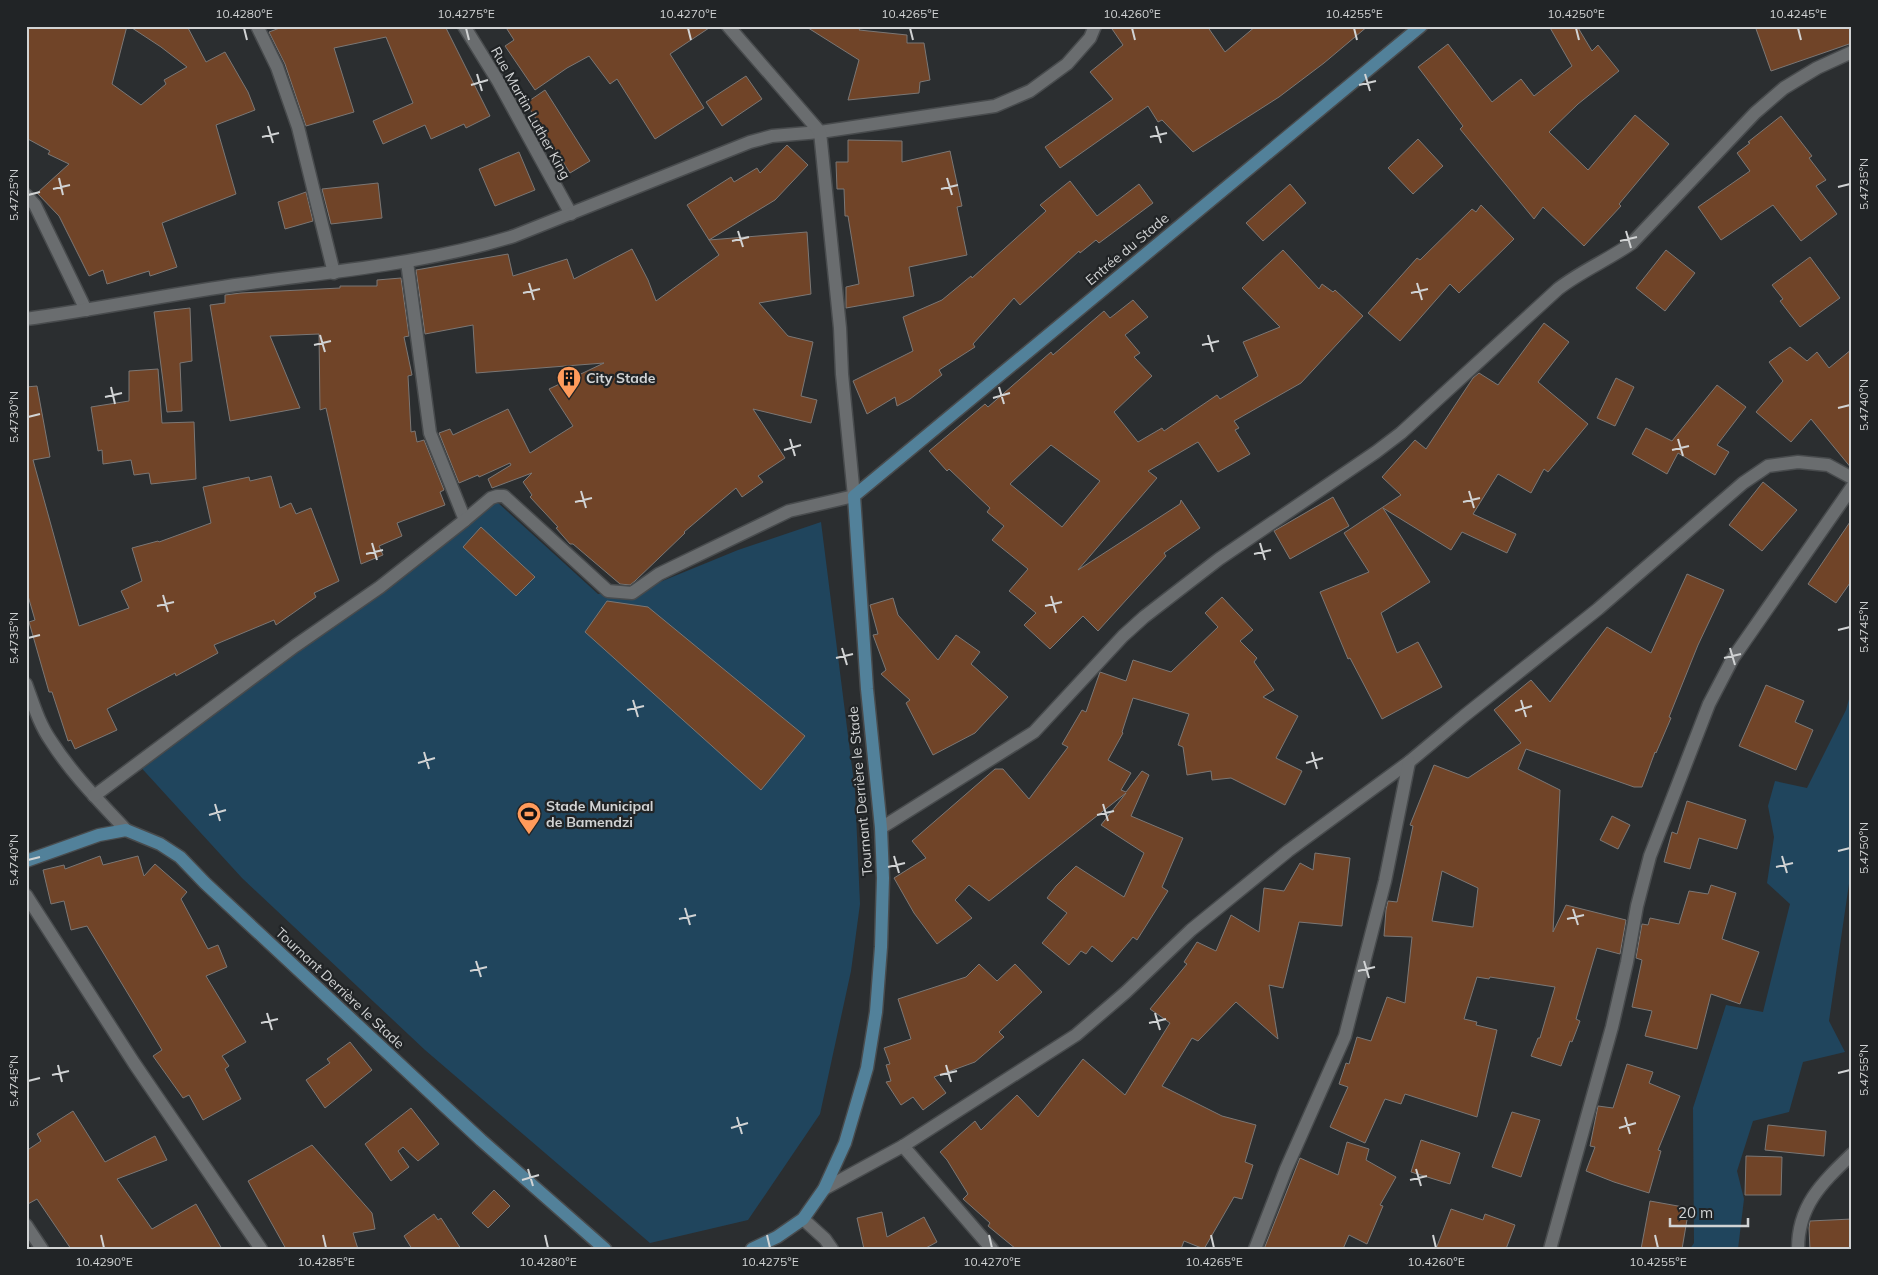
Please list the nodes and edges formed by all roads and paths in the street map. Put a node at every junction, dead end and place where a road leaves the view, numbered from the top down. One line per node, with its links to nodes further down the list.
1 (257, 26): 11 (street)
2 (464, 26): 9 (street, Rue Martin Luther King)
3 (728, 26): 7 (street)
4 (1095, 26): 7 (street)
5 (1420, 26): 16 (street, Entrée du Stade)
6 (1852, 52): 21 (street)
7 (820, 132): 9 (street); 16 (street)
8 (26, 195): 12 (street)
9 (571, 214): 10 (street)
10 (407, 262): 11 (street); 17 (street)
11 (334, 273): 12 (street)
12 (86, 310): 13 (street)
13 (26, 320)
14 (1852, 478): 19 (street)
15 (1852, 487): 37 (street)
16 (854, 496): 17 (street); 21 (street, Tournant Derrière le Stade)
17 (465, 520): 20 (street)
18 (26, 684): 20 (street)
19 (1409, 762): 25 (street); 36 (street)
20 (94, 796): 22 (street)
21 (880, 828): 27 (street, Tournant Derrière le Stade)
22 (126, 830): 23 (street); 32 (street, Tournant Derrière le Stade)
23 (26, 861)
24 (26, 895): 31 (street)
25 (904, 1146): 27 (street); 35 (street)
26 (1852, 1154): 38 (street)
27 (824, 1189): 28 (street, Tournant Derrière le Stade)
28 (803, 1219): 33 (street, Tournant Derrière le Stade); 34 (street)
29 (26, 1225): 30 (street)
30 (42, 1249)
31 (261, 1249)
32 (605, 1249)
33 (752, 1249)
34 (832, 1249)
35 (992, 1249)
36 (1255, 1249)
37 (1550, 1249)
38 (1798, 1249)

